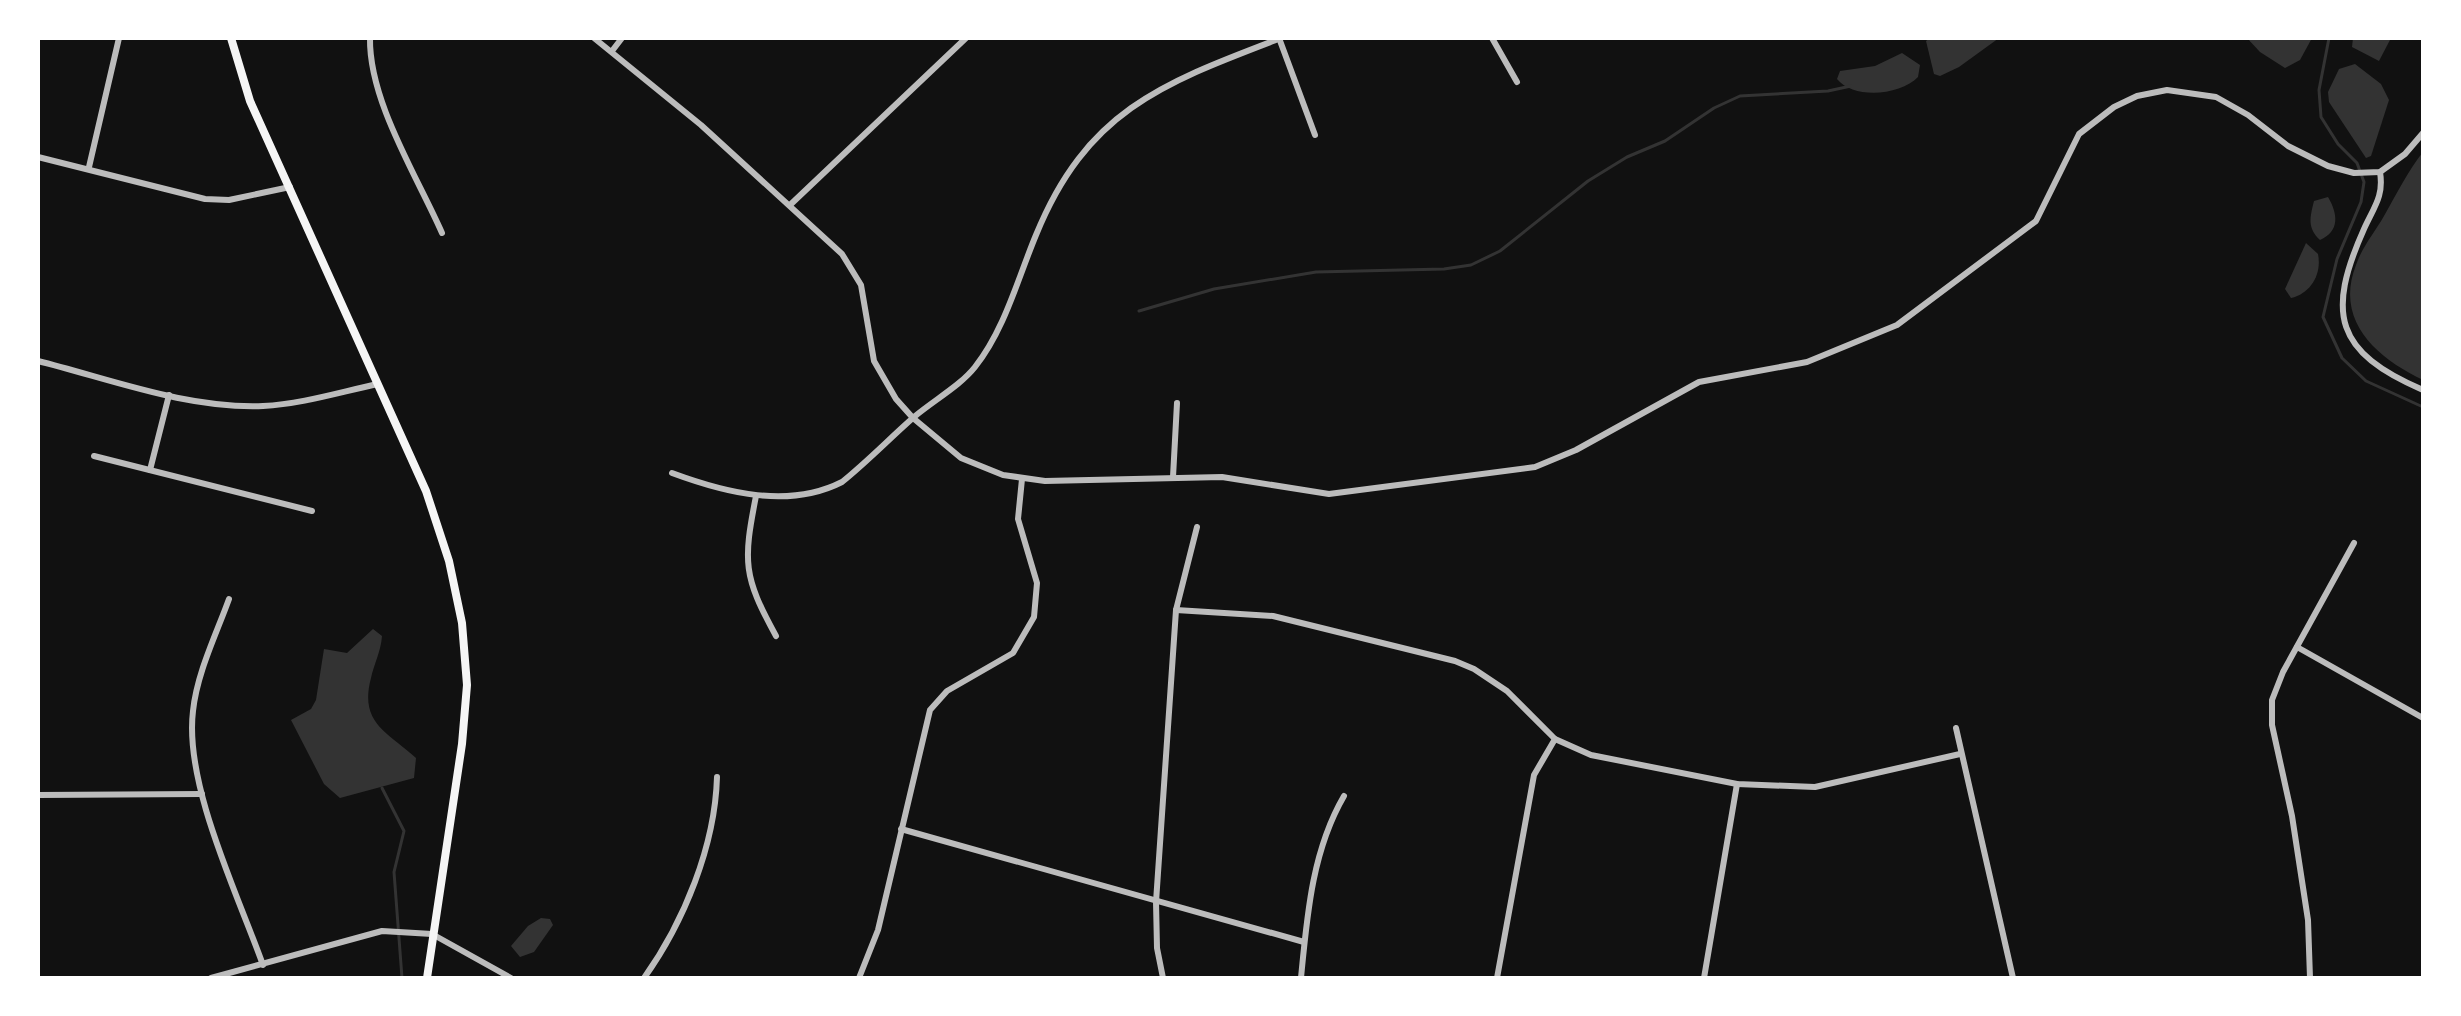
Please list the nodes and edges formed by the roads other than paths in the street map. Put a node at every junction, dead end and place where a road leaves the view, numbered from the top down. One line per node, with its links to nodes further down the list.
1 (119, 38): 14 (street)
2 (231, 38): 16 (main road)
3 (370, 38): 18 (street)
4 (594, 38): 9 (street)
5 (622, 38): 9 (street)
6 (966, 38): 17 (street)
7 (1280, 38): 12 (street); 24 (street)
8 (1492, 38): 10 (street)
9 (612, 51): 17 (street)
10 (1517, 82)
11 (2423, 133): 15 (street)
12 (1315, 135)
13 (38, 157): 14 (street)
14 (89, 167): 16 (street)
15 (2380, 172): 21 (street); 28 (street)
16 (290, 187): 20 (main road)
17 (790, 205): 24 (street)
18 (442, 233)
19 (38, 361): 22 (street)
20 (378, 384): 22 (street); 49 (main road)
21 (2423, 390)
22 (169, 395): 26 (street)
23 (1177, 403): 28 (street)
24 (913, 418): 29 (street); 30 (street)
25 (94, 456): 26 (street)
26 (150, 470): 31 (street)
27 (672, 473): 30 (street)
28 (1173, 477): 29 (street)
29 (1022, 479): 47 (street)
30 (756, 496): 36 (street)
31 (312, 511)
32 (1197, 527): 35 (street)
33 (2354, 543): 37 (street)
34 (229, 599): 44 (street)
35 (1176, 610): 40 (street); 48 (street)
36 (776, 636)
37 (2297, 647): 38 (street); 62 (street)
38 (2423, 718)
39 (1956, 728): 41 (street)
40 (1555, 739): 43 (street); 59 (street)
41 (1960, 754): 43 (street); 61 (street)
42 (717, 777): 55 (street)
43 (1737, 784): 60 (street)
44 (202, 794): 45 (street); 51 (street)
45 (38, 795)
46 (1344, 796): 50 (street)
47 (901, 829): 48 (street); 56 (street)
48 (1156, 902): 50 (street); 57 (street)
49 (432, 934): 51 (street); 53 (main road); 54 (street)
50 (1304, 942): 58 (street)
51 (263, 965): 52 (street)
52 (211, 978)
53 (427, 978)
54 (511, 978)
55 (644, 978)
56 (859, 978)
57 (1163, 978)
58 (1301, 978)
59 (1497, 978)
60 (1704, 978)
61 (2013, 978)
62 (2310, 978)

